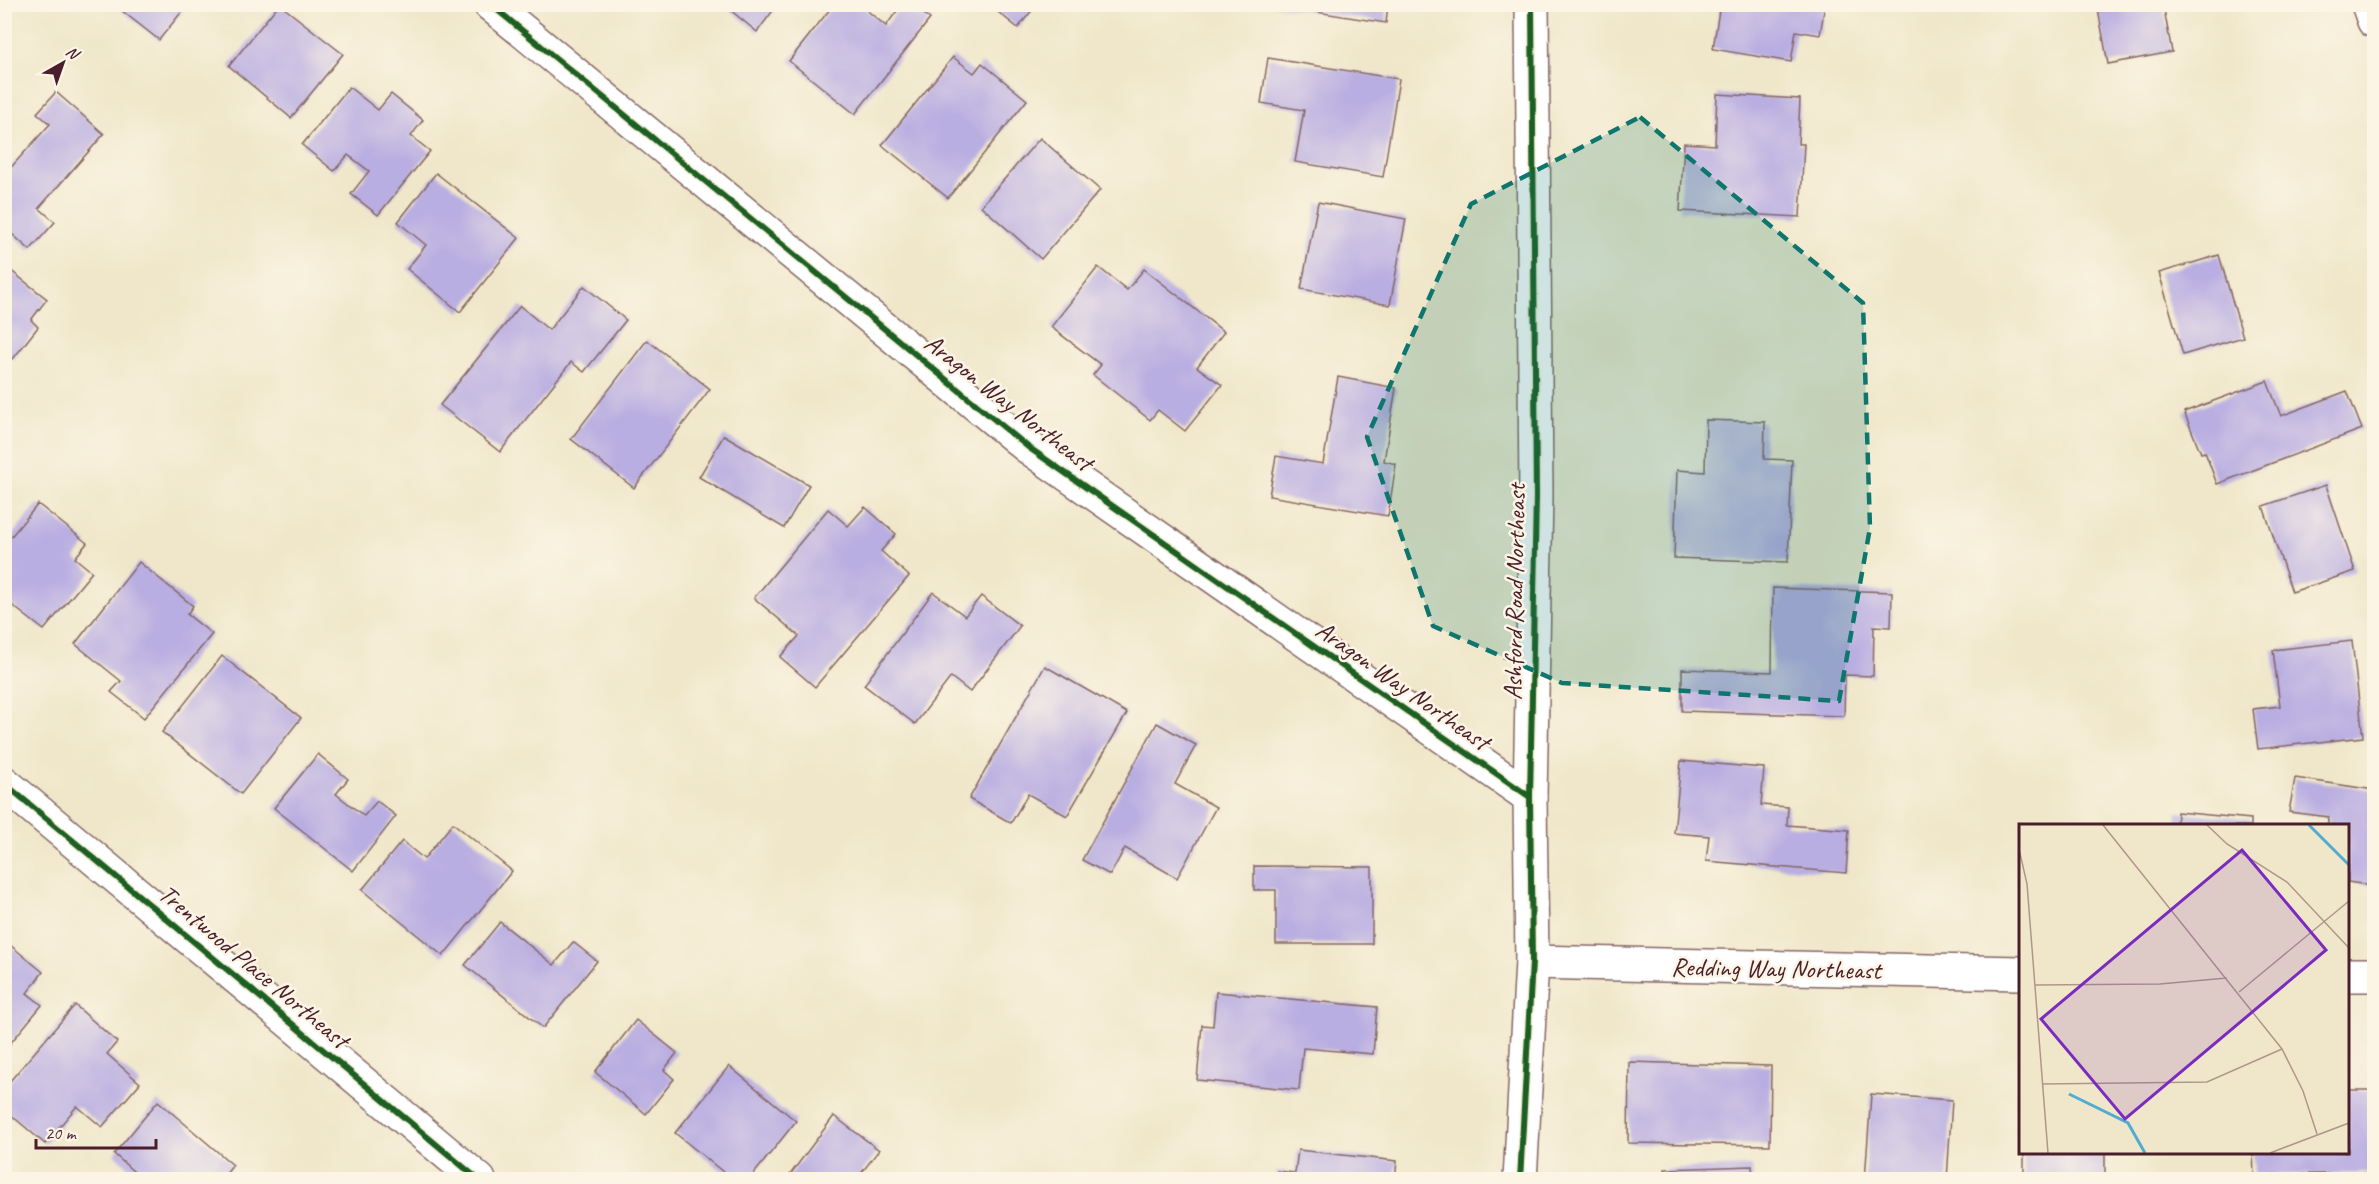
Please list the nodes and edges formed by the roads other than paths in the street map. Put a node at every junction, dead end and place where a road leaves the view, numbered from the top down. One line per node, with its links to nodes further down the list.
1 (490, 4): 6 (street, Aragon Way Northeast)
2 (1532, 4): 6 (street, Ashford Road Northeast)
3 (2368, 4): 4 (street)
4 (2374, 21)
5 (4, 783): 11 (street, Trentwood Place Northeast)
6 (1530, 797): 7 (street, Ashford Road Northeast)
7 (1532, 962): 8 (street, Redding Way Northeast); 12 (street, Ashford Road Northeast)
8 (2019, 973)
9 (2349, 975): 10 (street)
10 (2374, 975)
11 (479, 1179)
12 (1520, 1179)

